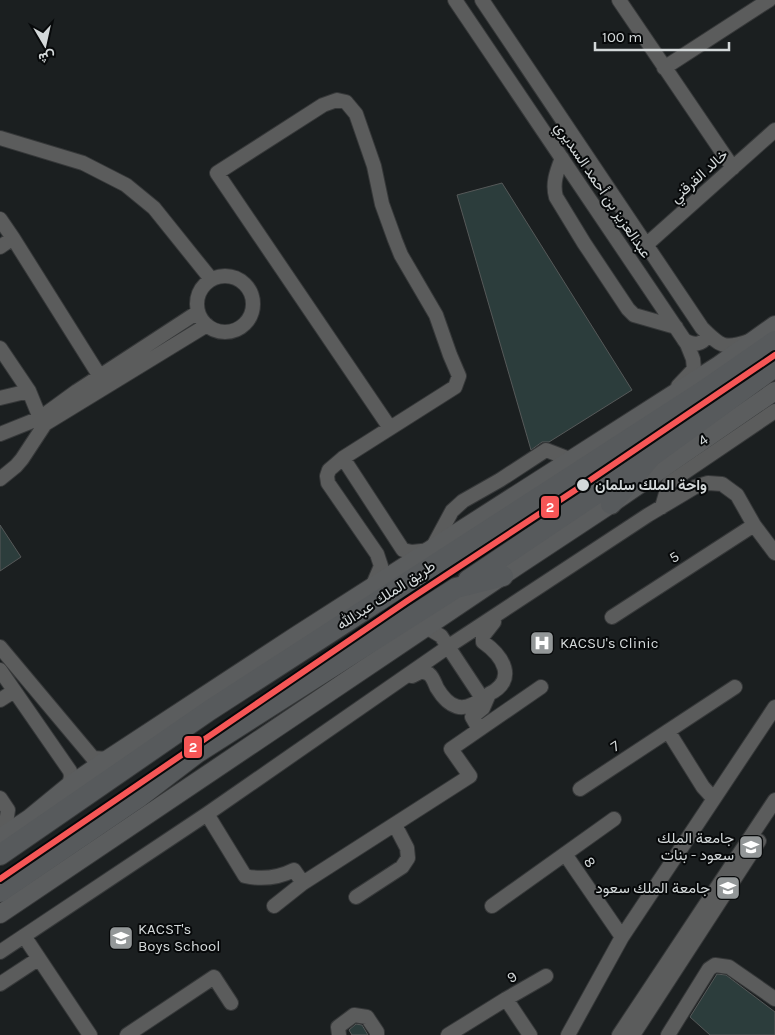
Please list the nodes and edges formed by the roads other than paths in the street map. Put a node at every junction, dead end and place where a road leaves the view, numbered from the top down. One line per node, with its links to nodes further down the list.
1 (455, 0): 8 (street, عبدالعزيز بن أحمد السديري)
2 (482, 0): 12 (street, عبدالعزيز بن أحمد السديري)
3 (619, 0): 5 (street)
4 (761, 2): 5 (street)
5 (664, 68): 9 (street)
6 (775, 130): 9 (street, خالد القرقني)
7 (0, 138): 14 (street)
8 (562, 158): 18 (street, عبدالعزيز بن أحمد السديري); 18 (street)
9 (733, 168): 12 (street, خالد القرقني)
10 (0, 219): 11 (street)
11 (12, 238): 13 (street); 24 (street)
12 (646, 245): 19 (street, عبدالعزيز بن أحمد السديري)
13 (0, 247)
14 (211, 279): 15 (street); 16 (street)
15 (198, 312): 16 (street); 24 (street)
16 (207, 325): 24 (street)
17 (775, 325): 21 (main road)
18 (676, 327): 20 (street, عبدالعزيز بن أحمد السديري)
19 (709, 335): 20 (street); 21 (street, عبدالعزيز بن أحمد السديري)
20 (684, 340): 28 (street, عبدالعزيز بن أحمد السديري)
21 (766, 340): 28 (main road); 74 (highway, طريق الملك عبدالله)
22 (0, 348): 25 (street)
23 (775, 367): 33 (highway)
24 (103, 380): 30 (street)
25 (29, 391): 27 (street); 30 (street)
26 (775, 392): 37 (main road)
27 (0, 398)
28 (667, 398): 35 (main road)
29 (775, 411): 38 (street, 4)
30 (43, 421): 32 (street); 36 (street)
31 (390, 428): 31 (street); 34 (street)
32 (0, 434)
33 (651, 457): 37 (highway); 44 (highway)
34 (343, 458): 40 (street); 43 (street)
35 (572, 460): 40 (main road); 40 (street)
36 (0, 479)
37 (611, 504): 42 (main road)
38 (662, 507): 39 (street); 45 (street)
39 (754, 525): 41 (street); 47 (street, 5)
40 (432, 550): 43 (main road)
41 (775, 553)
42 (503, 576): 44 (highway, طريق الملك عبدالله); 46 (main road)
43 (372, 588): 61 (main road)
44 (456, 588): 76 (highway, طريق الملك عبدالله)
45 (505, 610): 49 (street); 57 (street)
46 (443, 616): 48 (main road); 49 (street)
47 (612, 617)
48 (426, 627): 49 (street); 80 (main road)
49 (452, 645): 52 (street); 57 (street)
50 (0, 647): 61 (street)
51 (0, 670): 55 (street)
52 (395, 684): 57 (street); 67 (street)
53 (541, 687): 59 (street)
54 (735, 687): 60 (street, 7)
55 (14, 691): 56 (street); 62 (street)
56 (0, 700)
57 (485, 700): 59 (street)
58 (775, 707): 65 (street)
59 (479, 729): 70 (street)
60 (668, 731): 63 (street, 7); 65 (street)
61 (108, 759): 62 (main road)
62 (70, 786): 72 (main road)
63 (580, 789)
64 (0, 798): 71 (street)
65 (713, 798): 82 (street)
66 (775, 800): 97 (street)
67 (207, 814): 75 (street); 81 (street)
68 (775, 817): 98 (street)
69 (614, 819): 73 (street, 8)
70 (395, 826): 75 (street); 77 (street)
71 (0, 827)
72 (0, 838)
73 (565, 854): 79 (street, 8); 82 (street, 8)
74 (0, 855)
75 (303, 883): 78 (street)
76 (0, 892)
77 (356, 897)
78 (274, 906)
79 (492, 906)
80 (0, 914)
81 (24, 936): 83 (street); 84 (street)
82 (622, 937): 96 (street)
83 (0, 952)
84 (38, 959): 86 (street); 90 (street)
85 (546, 976): 87 (street, 9)
86 (0, 984)
87 (506, 999): 94 (street); 95 (street, 9)
88 (775, 999): 99 (street)
89 (231, 1003): 91 (street)
90 (90, 1035)
91 (127, 1035)
92 (339, 1035): 93 (street)
93 (377, 1035)
94 (448, 1035)
95 (530, 1035)
96 (568, 1035)
97 (619, 1035)
98 (633, 1035)
99 (668, 1035)

